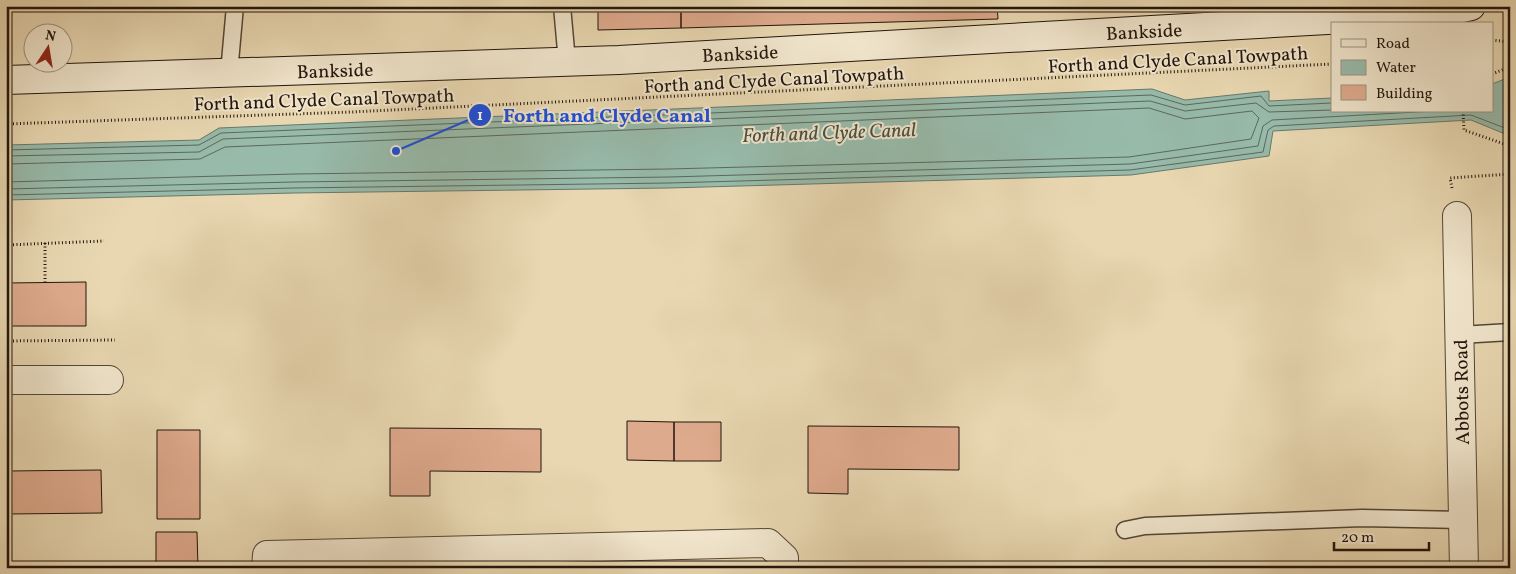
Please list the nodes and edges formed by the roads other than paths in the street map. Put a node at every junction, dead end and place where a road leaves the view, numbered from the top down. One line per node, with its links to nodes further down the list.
1 (235, 6): 5 (lane)
2 (562, 6): 4 (lane)
3 (1471, 6): 4 (street, Bankside)
4 (567, 62): 5 (street, Bankside)
5 (229, 73): 6 (street, Bankside)
6 (6, 80)
7 (1457, 216): 9 (street, Abbots Road)
8 (1510, 332): 9 (lane)
9 (1460, 335): 12 (street, Abbots Road)
10 (6, 380): 11 (street)
11 (109, 380)
12 (1463, 520): 13 (lane); 16 (street, Abbots Road)
13 (1126, 530)
14 (784, 563): 15 (street)
15 (266, 568)
16 (1464, 568)

